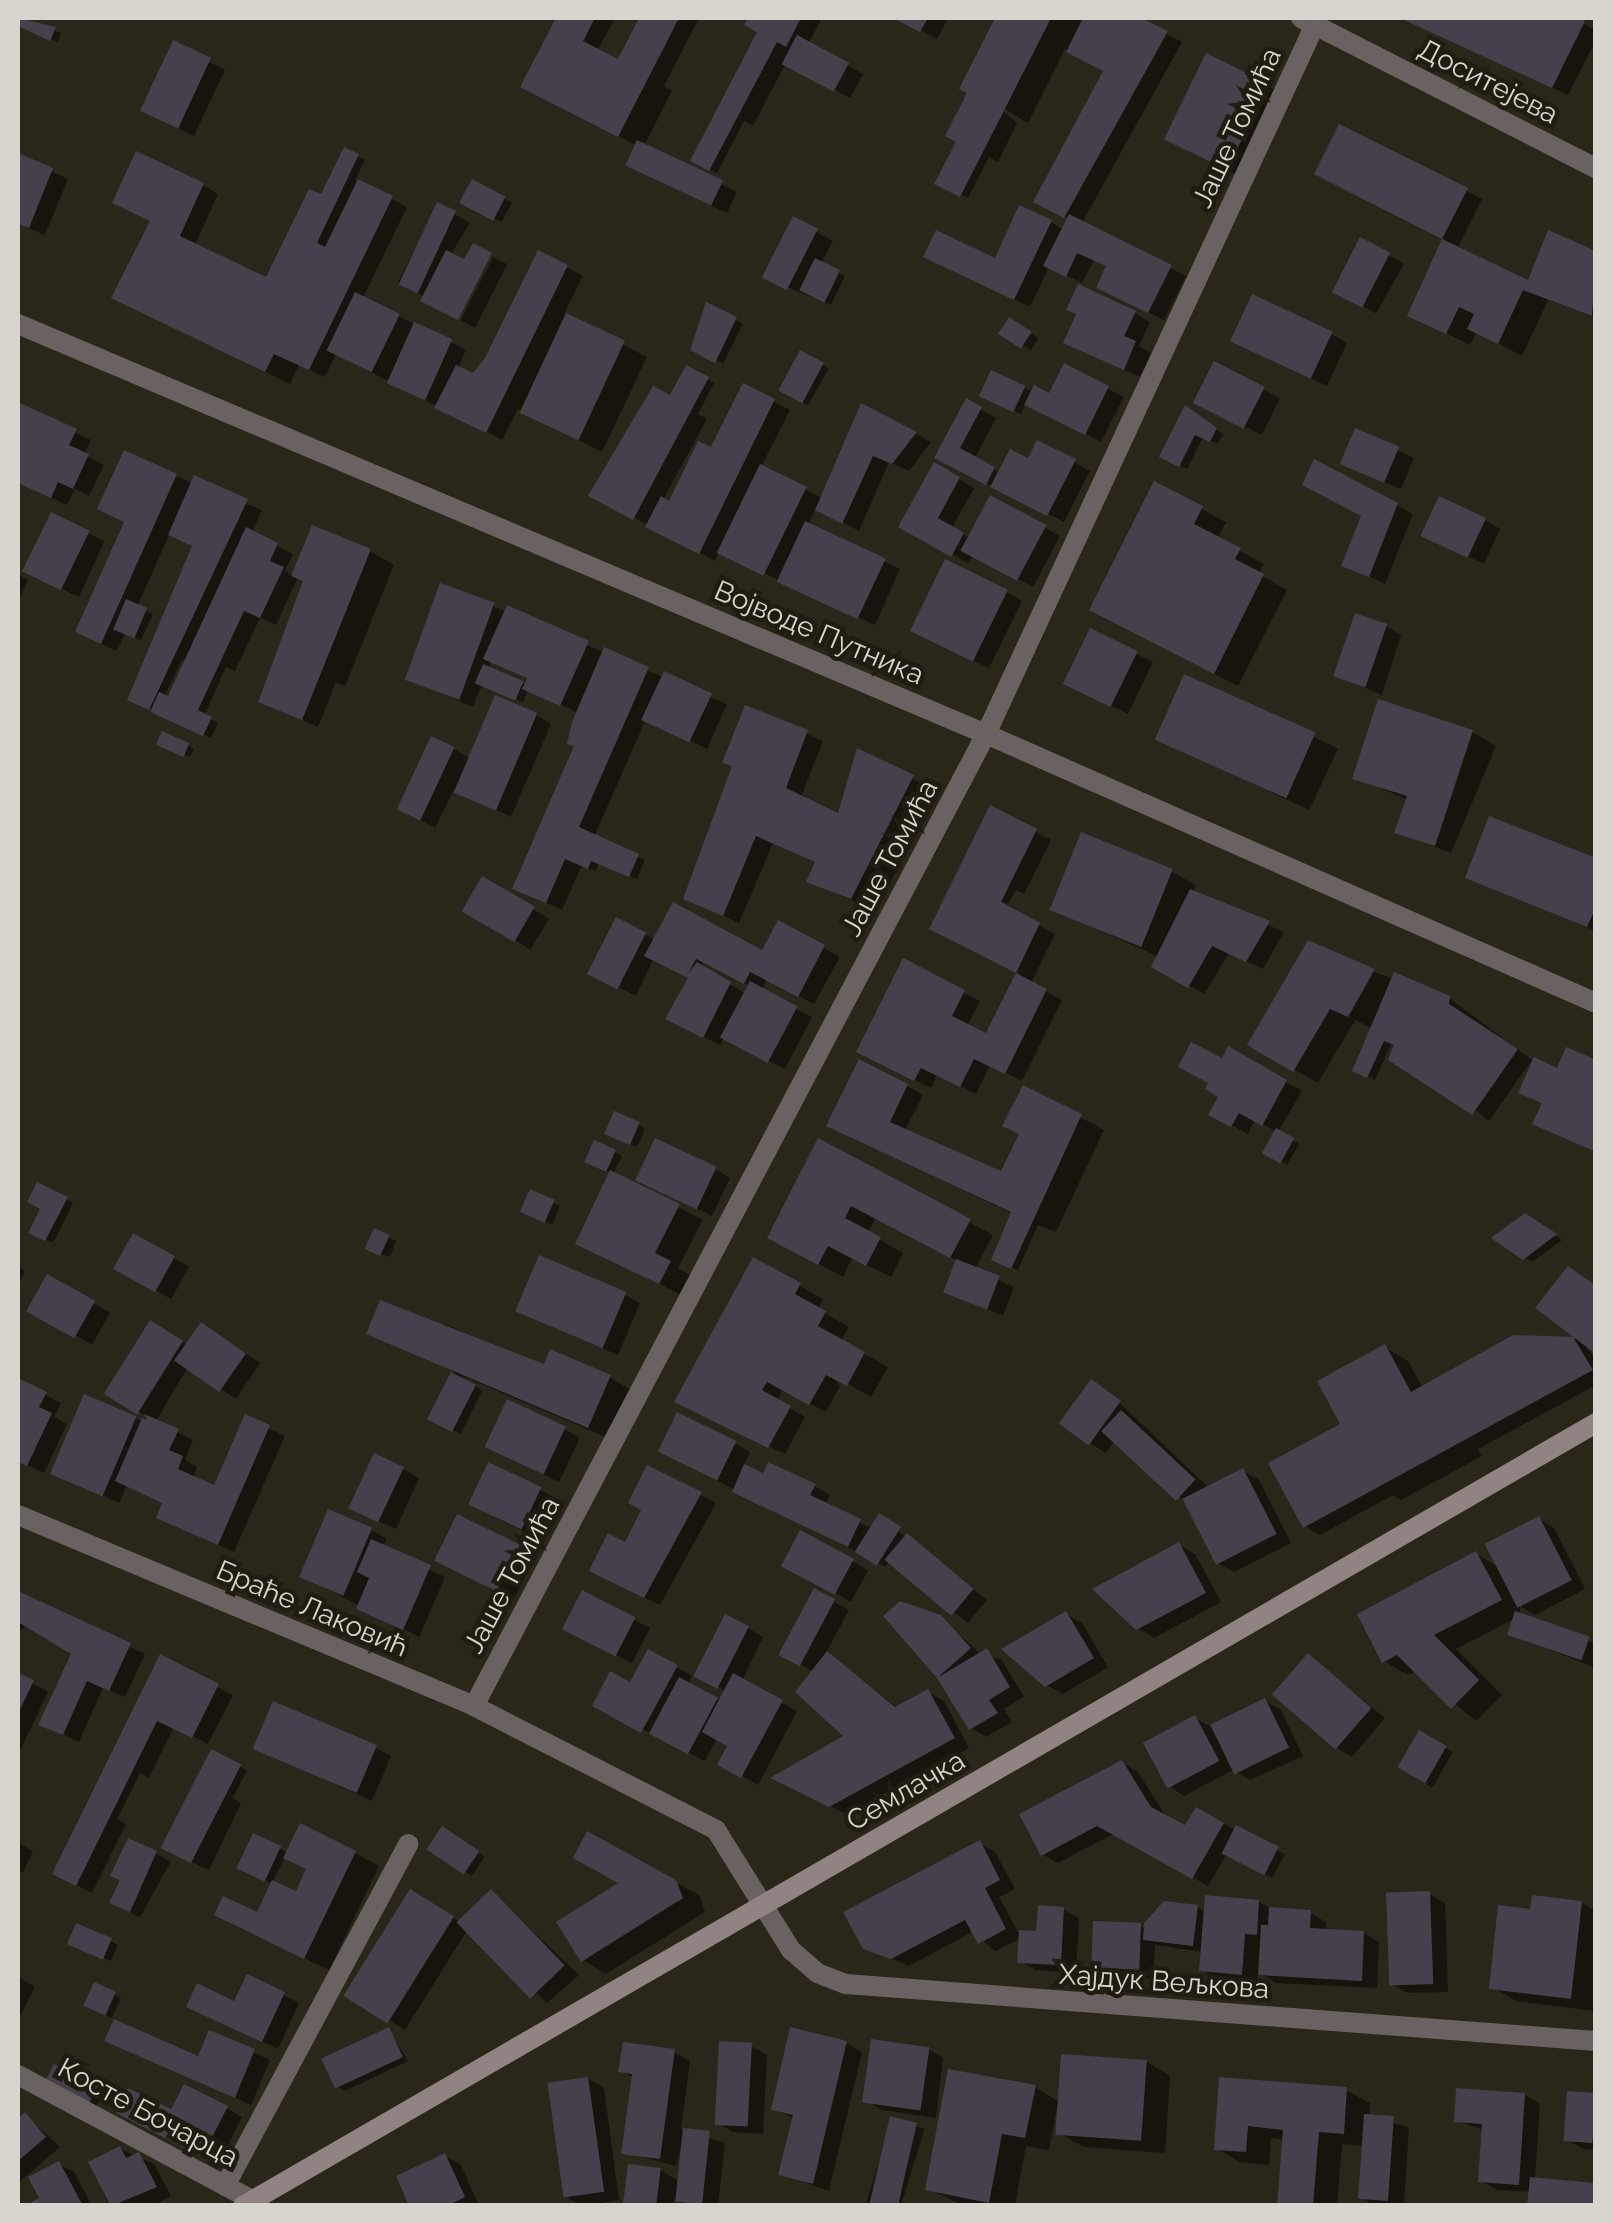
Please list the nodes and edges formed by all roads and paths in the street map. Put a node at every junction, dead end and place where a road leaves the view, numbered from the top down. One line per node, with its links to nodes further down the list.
1 (1311, 20): 2 (street, Доситејева); 4 (street, Јаше Томића)
2 (1596, 168)
3 (18, 324): 4 (street, Војводе Путника)
4 (986, 734): 5 (street, Војводе Путника); 8 (street, Јаше Томића)
5 (1596, 1002)
6 (1596, 1423): 10 (main road, Семлачка)
7 (18, 1515): 8 (street, Браће Лаковић)
8 (474, 1706): 10 (street, Браће Лаковић)
9 (408, 1844): 13 (street)
10 (762, 1906): 11 (street, Хајдук Вељкова); 14 (main road, Семлачка)
11 (1596, 2041)
12 (18, 2076): 13 (street, Косте Бочарца)
13 (225, 2186): 14 (street, Косте Бочарца)
14 (248, 2203)

